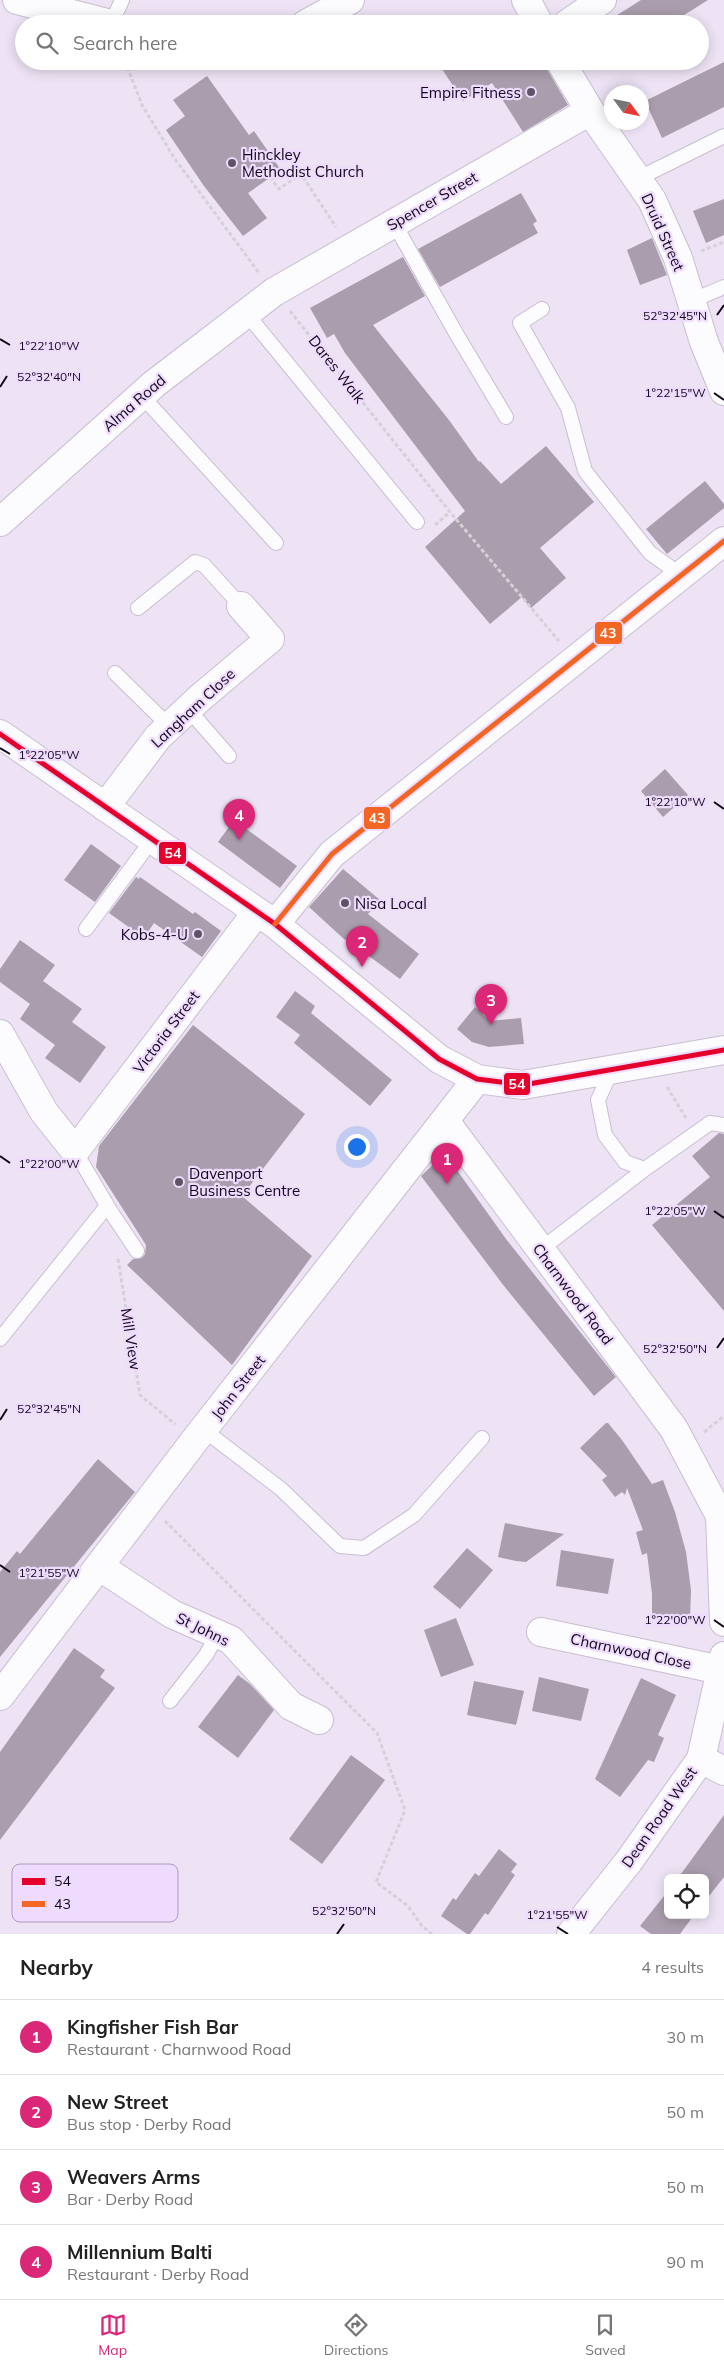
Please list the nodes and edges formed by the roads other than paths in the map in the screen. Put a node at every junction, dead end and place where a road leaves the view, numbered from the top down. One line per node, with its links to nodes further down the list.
1 (17, 0): 6 (street)
2 (122, 0): 7 (lane)
3 (350, 0): 8 (street)
4 (526, 0): 9 (street)
5 (602, 0): 10 (street)
6 (76, 15)
7 (115, 15)
8 (322, 15)
9 (534, 15)
10 (580, 15)
11 (565, 70): 12 (street, Druid Street)
12 (590, 111): 14 (street, Druid Street); 15 (street, Spencer Street)
13 (724, 136): 14 (lane)
14 (637, 179): 18 (street, Druid Street)
15 (394, 223): 17 (street, Spencer Street); 23 (lane)
16 (724, 287): 18 (lane)
17 (274, 292): 20 (street, Alma Road)
18 (691, 301): 21 (street, Druid Street)
19 (542, 309): 28 (lane)
20 (246, 314): 22 (street, Alma Road); 25 (lane)
21 (724, 391)
22 (141, 396): 24 (street, Alma Road); 27 (lane)
23 (506, 417)
24 (0, 522)
25 (417, 522)
26 (724, 541): 28 (street, Victoria Street)
27 (276, 543)
28 (681, 575): 37 (street, Victoria Street)
29 (241, 606): 30 (lane); 32 (street, Langham Close)
30 (138, 608)
31 (115, 673): 32 (lane)
32 (179, 718): 34 (lane); 35 (street, Langham Close)
33 (0, 734): 35 (street)
34 (229, 756)
35 (105, 807): 36 (street)
36 (152, 840): 37 (street); 38 (lane)
37 (266, 918): 42 (street); 45 (street, Victoria Street)
38 (86, 929)
39 (1, 1039): 45 (street)
40 (724, 1050): 41 (street)
41 (612, 1069): 42 (street); 46 (lane)
42 (477, 1079): 43 (street, John Street)
43 (445, 1121): 48 (street, Charnwood Road); 51 (street, John Street)
44 (724, 1125): 46 (lane)
45 (75, 1152): 47 (lane)
46 (645, 1169): 48 (lane)
47 (107, 1206): 49 (lane); 50 (lane)
48 (540, 1250): 54 (street, Charnwood Road)
49 (137, 1251)
50 (0, 1339)
51 (199, 1435): 52 (lane); 53 (street, John Street)
52 (482, 1438)
53 (100, 1567): 57 (street, St Johns); 59 (street, John Street)
54 (723, 1584): 55 (street)
55 (724, 1622)
56 (541, 1632): 58 (street, Charnwood Close)
57 (218, 1634): 60 (lane); 61 (street, St Johns)
58 (722, 1663): 62 (street, Dean Road West)
59 (0, 1696)
60 (170, 1701)
61 (319, 1720)
62 (712, 1765): 63 (street, Dean Road West)
63 (571, 1934)

